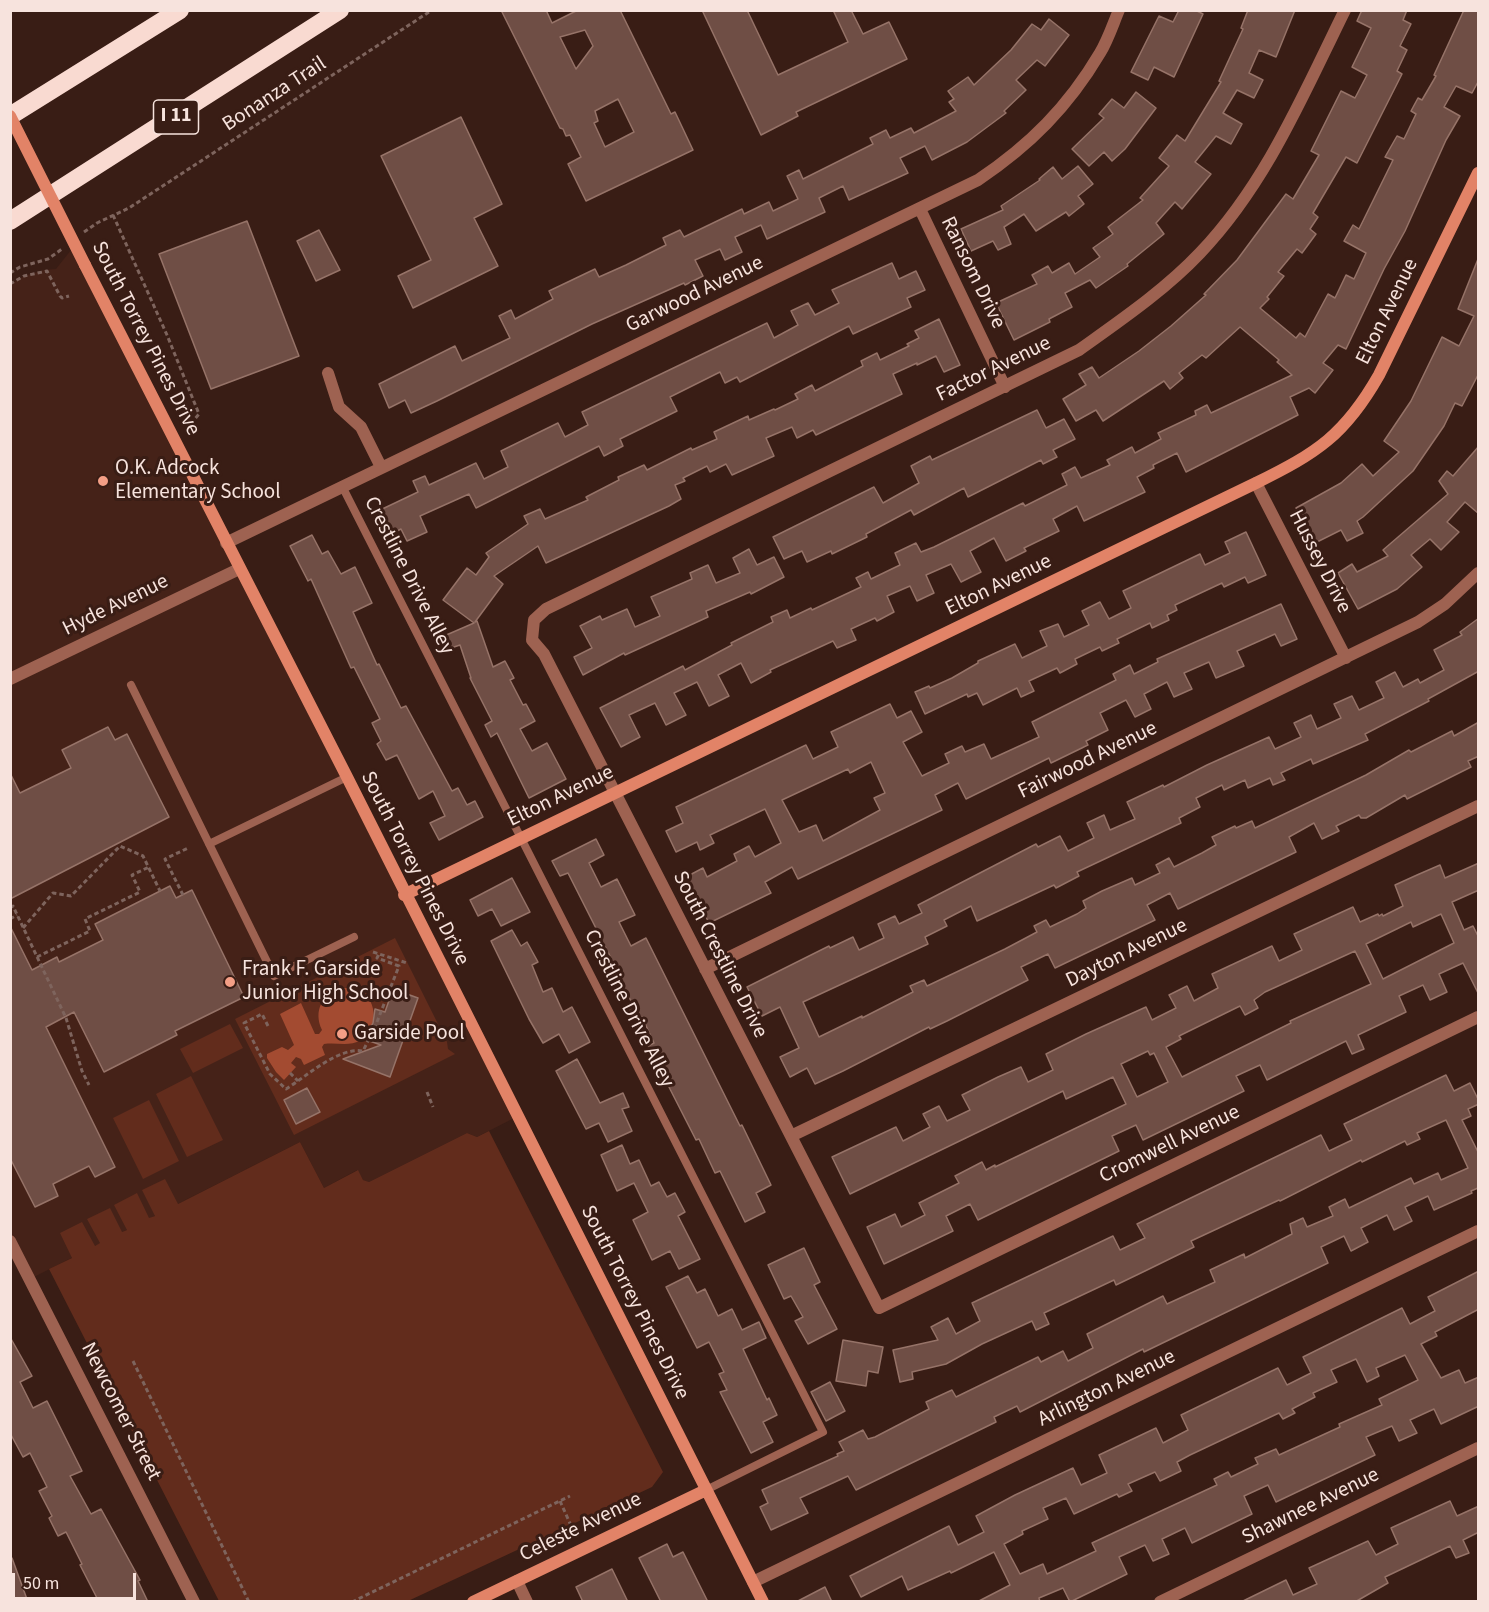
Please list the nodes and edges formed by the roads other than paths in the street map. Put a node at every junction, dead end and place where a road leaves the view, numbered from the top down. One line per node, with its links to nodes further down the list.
1 (180, 10): 5 (highway)
2 (340, 10): 8 (highway, I 11)
3 (1119, 10): 7 (street, Garwood Avenue)
4 (1345, 10): 10 (street, Factor Avenue)
5 (10, 116): 14 (main road, South Torrey Pines Drive, bridge)
6 (1479, 173): 12 (main road, Elton Avenue)
7 (920, 209): 10 (street, Ransom Drive); 11 (street, Garwood Avenue)
8 (10, 221)
9 (328, 373): 11 (street)
10 (1005, 387): 17 (street, Factor Avenue)
11 (381, 467): 13 (street, Garwood Avenue)
12 (1256, 483): 18 (street, Hussey Drive); 22 (main road, Elton Avenue)
13 (342, 486): 14 (street, Garwood Avenue); 24 (lane, Crestline Drive Alley)
14 (226, 543): 15 (main road, South Torrey Pines Drive)
15 (239, 569): 19 (street, Hyde Avenue); 21 (main road, South Torrey Pines Drive)
16 (1479, 573): 18 (street, Fairwood Avenue)
17 (534, 620): 22 (street, South Crestline Drive)
18 (1346, 658): 28 (street, Fairwood Avenue)
19 (10, 679)
20 (131, 685): 25 (lane)
21 (347, 777): 25 (lane); 26 (main road, South Torrey Pines Drive)
22 (613, 793): 24 (main road, Elton Avenue); 28 (street, South Crestline Drive)
23 (1479, 806): 30 (street, Dayton Avenue)
24 (521, 838): 26 (main road, Elton Avenue); 35 (lane, Crestline Drive Alley)
25 (209, 844): 27 (lane)
26 (404, 895): 35 (main road, South Torrey Pines Drive)
27 (354, 937)
28 (705, 969): 30 (street, South Crestline Drive)
29 (1479, 1017): 33 (street, Cromwell Avenue)
30 (791, 1136): 33 (street, South Crestline Drive)
31 (1479, 1231): 37 (street, Arlington Avenue)
32 (10, 1241): 38 (street, Newcomer Street)
33 (879, 1308)
34 (1479, 1448): 42 (street, Shawnee Avenue)
35 (706, 1490): 36 (main road, Celeste Avenue); 37 (main road, South Torrey Pines Drive)
36 (517, 1581): 39 (main road, Celeste Avenue); 40 (street)
37 (753, 1582): 41 (main road, South Torrey Pines Drive)
38 (194, 1602)
39 (473, 1602)
40 (527, 1602)
41 (763, 1602)
42 (1160, 1602)

